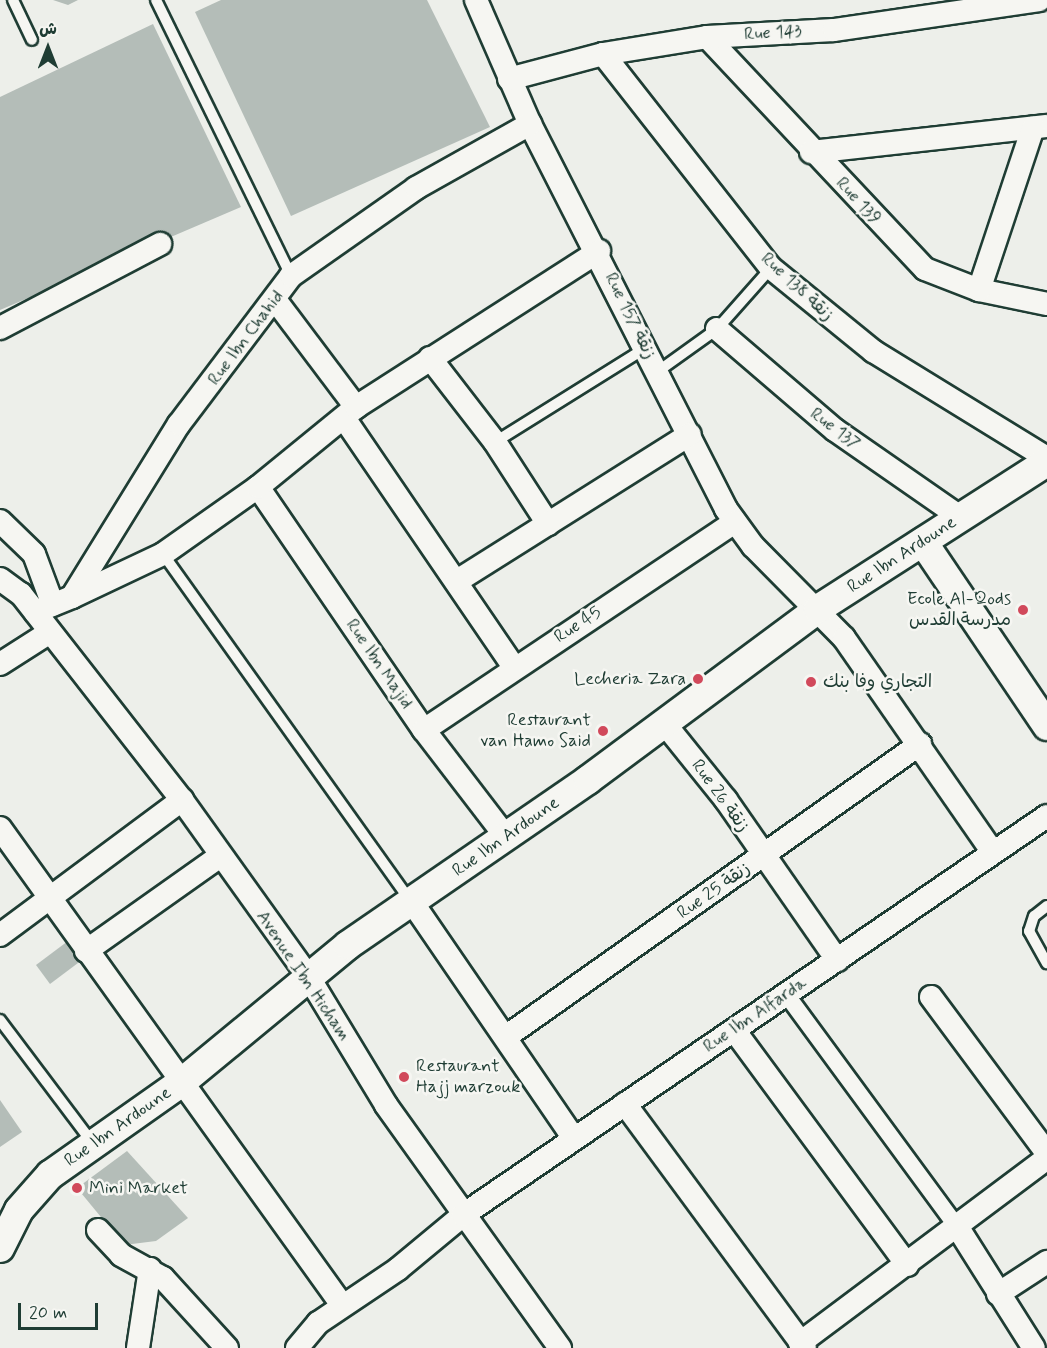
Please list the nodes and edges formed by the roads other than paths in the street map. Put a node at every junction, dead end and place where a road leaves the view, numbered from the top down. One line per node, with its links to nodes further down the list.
1 (13, 0): 6 (lane)
2 (156, 0): 15 (lane, Rue Ibn Chahid)
3 (476, 0): 8 (street, Rue 157 زنقة)
4 (1039, 0): 5 (street, Rue 143)
5 (706, 37): 7 (street, Rue 143); 11 (street, Rue 139)
6 (32, 40)
7 (603, 54): 8 (street, Rue 143); 14 (street, Rue 138 زنقة)
8 (509, 79): 9 (street, Rue 157 زنقة)
9 (530, 124): 13 (street, Rue 157 زنقة); 15 (street)
10 (1040, 127): 11 (street); 16 (street)
11 (811, 152): 16 (street, Rue 139)
12 (160, 244): 19 (street)
13 (599, 251): 21 (street, Rue 157 زنقة); 22 (street)
14 (771, 268): 20 (lane); 27 (street, Rue 138 زنقة)
15 (291, 276): 17 (street, Rue Ibn Chahid)
16 (979, 290): 18 (street, Rue 139)
17 (276, 301): 24 (street); 37 (street, Rue Ibn Chahid)
18 (1047, 304)
19 (0, 328)
20 (717, 329): 23 (lane); 29 (street, Rue 137)
21 (647, 347): 23 (street, Rue 157 زنقة); 26 (lane)
22 (430, 358): 24 (street); 26 (street)
23 (657, 372): 25 (street, Rue 157 زنقة)
24 (350, 413): 28 (street); 36 (street)
25 (690, 434): 31 (street, Rue 157 زنقة); 32 (street)
26 (495, 442): 32 (street)
27 (1047, 460): 29 (street, Rue Ibn Ardoune)
28 (258, 487): 34 (street); 44 (street, Rue Ibn Majid)
29 (960, 517): 33 (street, Rue Ibn Ardoune)
30 (0, 521): 37 (street)
31 (735, 522): 38 (street, Rue 157 زنقة); 41 (street, Rue 45)
32 (548, 524): 36 (street)
33 (923, 542): 38 (street, Rue Ibn Ardoune); 43 (street)
34 (163, 554): 37 (street); 54 (lane)
35 (0, 579): 37 (street)
36 (457, 581): 41 (street)
37 (53, 605): 39 (street, Avenue Ibn Hicham)
38 (818, 609): 42 (street, Rue Ibn Ardoune); 45 (street, Rue 157 زنقة)
39 (50, 632): 40 (street); 46 (street, Avenue Ibn Hicham)
40 (0, 664)
41 (514, 667): 44 (street, Rue 45)
42 (664, 723): 49 (street, Rue Ibn Ardoune); 52 (street, Rue 26 زنقة)
43 (1047, 726)
44 (424, 730): 49 (street, Rue Ibn Majid)
45 (920, 744): 50 (street, Rue 157 زنقة); 52 (street, Rue 25 زنقة)
46 (182, 800): 51 (street, Avenue Ibn Hicham); 53 (street)
47 (1047, 816): 50 (street, Rue Ibn Alfarda)
48 (0, 828): 53 (street)
49 (506, 837): 54 (street, Rue Ibn Ardoune)
50 (993, 852): 58 (street, Rue Ibn Alfarda)
51 (220, 856): 57 (street); 60 (street, Avenue Ibn Hicham)
52 (763, 856): 58 (street, Rue 26 زنقة); 65 (street, Rue 25 زنقة)
53 (49, 897): 56 (street); 57 (street)
54 (412, 903): 60 (street, Rue Ibn Ardoune); 65 (street)
55 (1047, 906): 59 (lane)
56 (0, 934)
57 (86, 951): 66 (street)
58 (837, 960): 61 (street, Rue Ibn Alfarda)
59 (1047, 963)
60 (308, 976): 66 (street, Rue Ibn Ardoune); 72 (street, Avenue Ibn Hicham)
61 (786, 994): 64 (street, Rue Ibn Alfarda); 73 (street)
62 (931, 997): 70 (street)
63 (0, 1020): 69 (lane)
64 (734, 1030): 67 (street, Rue Ibn Alfarda); 77 (street)
65 (507, 1036): 68 (street)
66 (182, 1082): 69 (street, Rue Ibn Ardoune); 80 (street)
67 (625, 1104): 68 (street, Rue Ibn Alfarda); 81 (street)
68 (574, 1139): 72 (street, Rue Ibn Alfarda)
69 (92, 1143): 75 (street, Rue Ibn Ardoune)
70 (1047, 1152)
71 (1047, 1158): 73 (street)
72 (463, 1215): 80 (street, Rue Ibn Alfarda); 85 (street, Avenue Ibn Hicham)
73 (958, 1228): 77 (street); 79 (street)
74 (98, 1230): 78 (street)
75 (0, 1248)
76 (1047, 1262): 79 (street)
77 (907, 1265): 81 (street)
78 (150, 1269): 82 (street); 83 (street)
79 (998, 1294): 86 (street)
80 (342, 1305): 84 (street, Rue Ibn Alfarda)
81 (803, 1345)
82 (138, 1348)
83 (227, 1348)
84 (297, 1348)
85 (560, 1348)
86 (1034, 1348)

